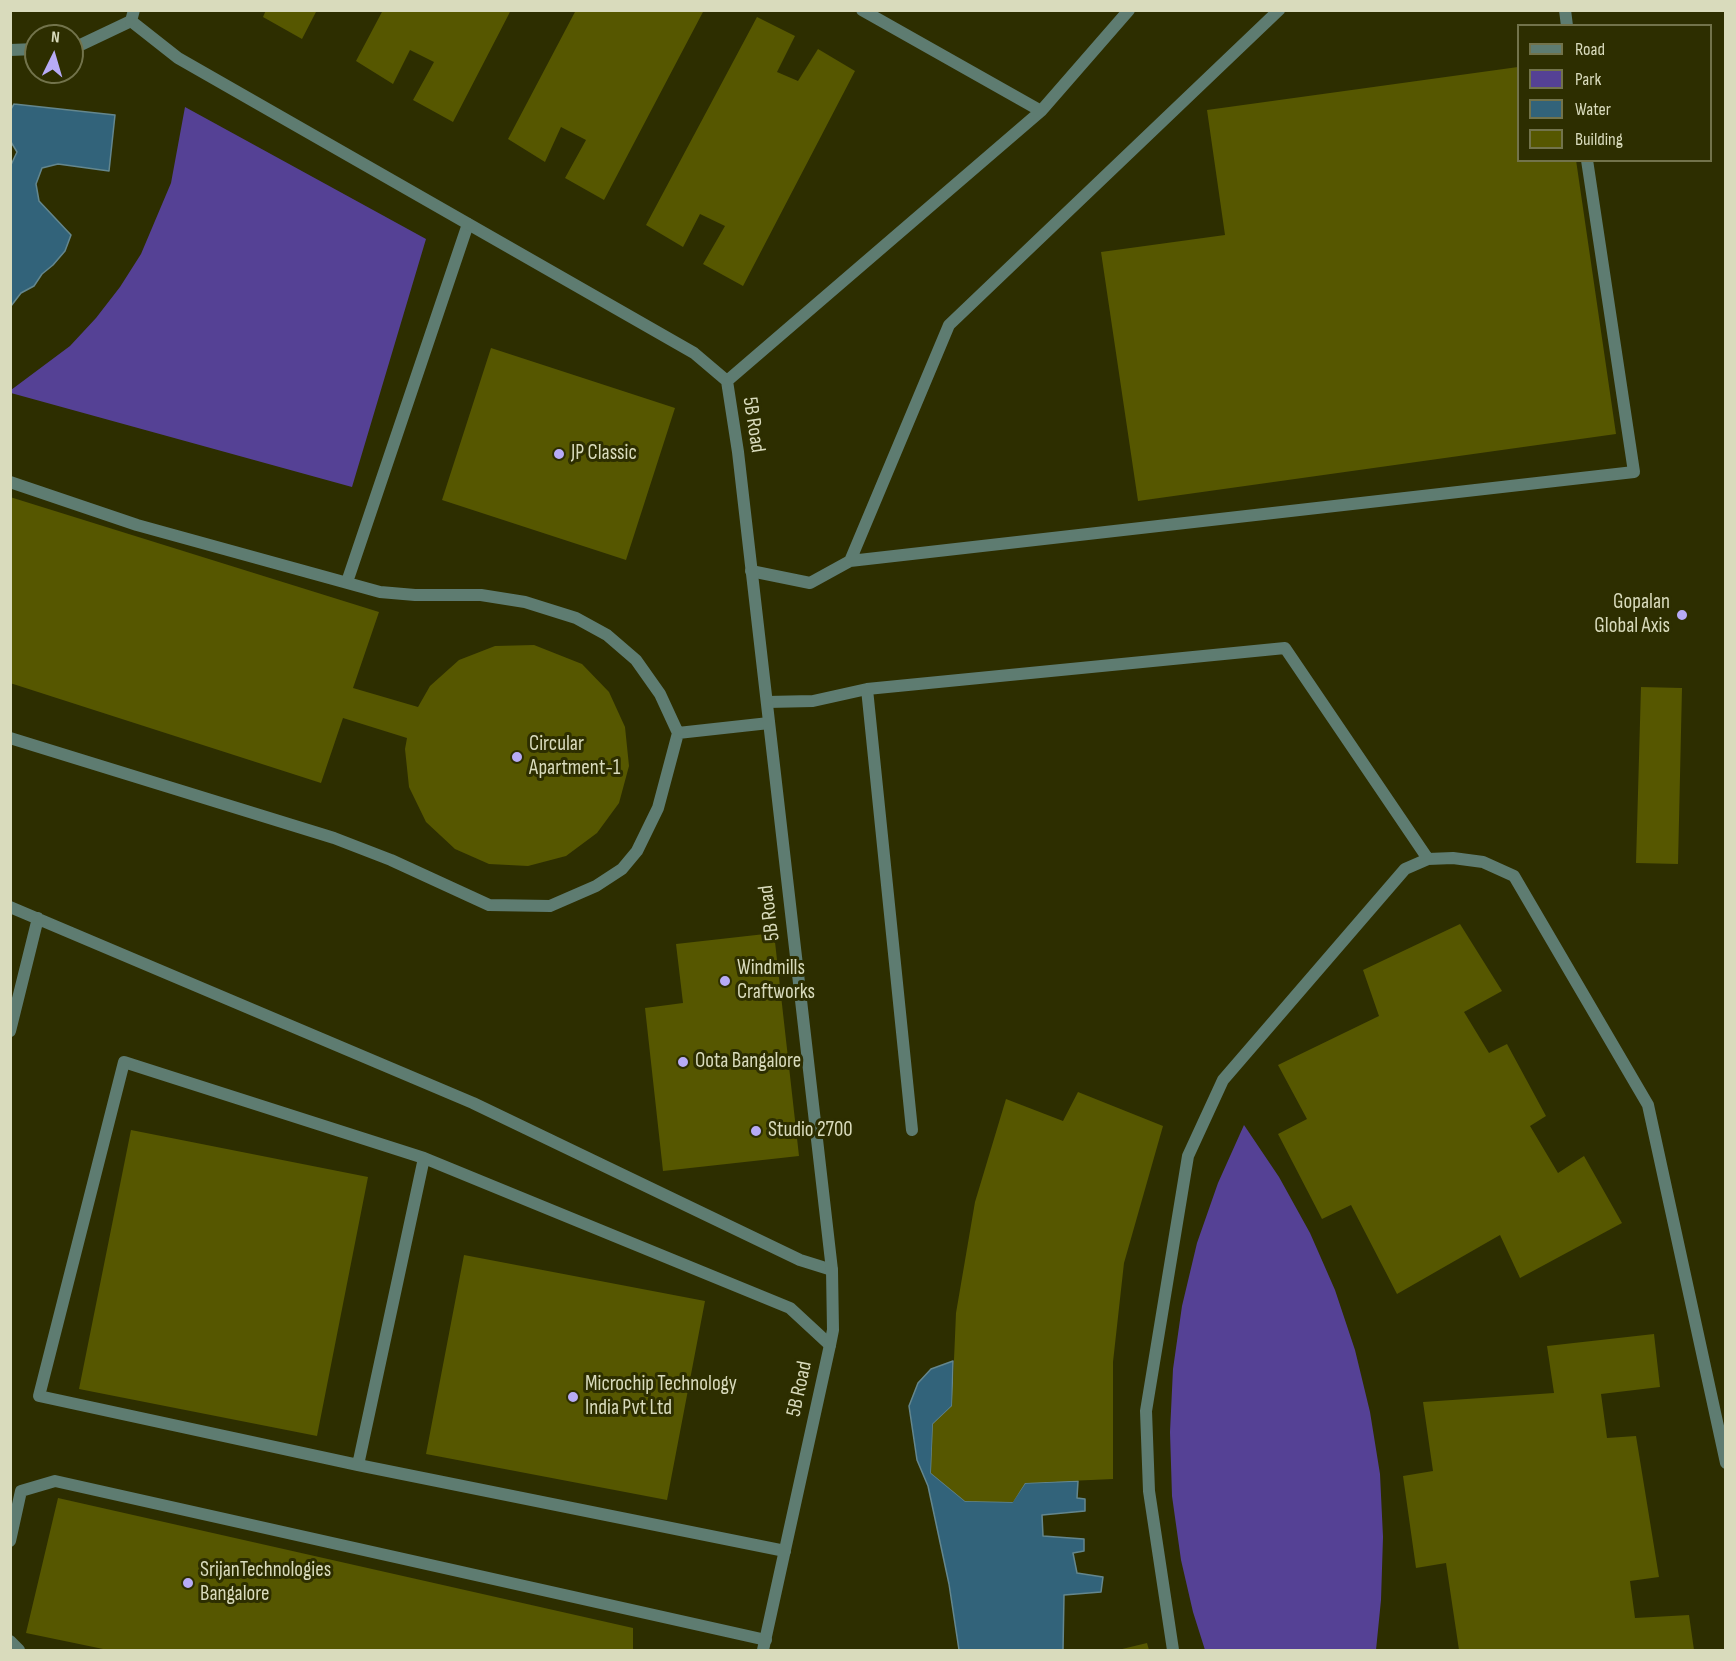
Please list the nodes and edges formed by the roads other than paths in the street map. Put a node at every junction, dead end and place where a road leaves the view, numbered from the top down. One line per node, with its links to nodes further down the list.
1 (862, 10): 6 (street)
2 (1129, 10): 6 (street)
3 (1279, 10): 11 (street)
4 (133, 16): 5 (street); 8 (street)
5 (84, 43)
6 (1041, 111): 9 (street)
7 (1587, 162): 11 (street)
8 (468, 224): 9 (street); 13 (street)
9 (727, 381): 12 (street, 5B Road)
10 (10, 482): 13 (street)
11 (850, 561): 12 (street)
12 (751, 571): 15 (street, 5B Road)
13 (347, 582): 17 (street)
14 (867, 689): 15 (street); 19 (street); 23 (street)
15 (767, 702): 16 (street, 5B Road)
16 (769, 723): 17 (street); 25 (street, 5B Road)
17 (678, 733): 18 (street)
18 (10, 738)
19 (1428, 859): 27 (street); 34 (street)
20 (10, 908): 21 (street)
21 (38, 918): 22 (street); 25 (street)
22 (10, 1031)
23 (912, 1130)
24 (424, 1158): 26 (street); 28 (street); 28 (street)
25 (832, 1270): 26 (street, 5B Road)
26 (830, 1345): 30 (street, 5B Road)
27 (1725, 1463)
28 (358, 1465): 30 (street)
29 (10, 1541): 32 (street)
30 (785, 1551): 32 (street, 5B Road)
31 (10, 1641): 33 (street)
32 (765, 1645)
33 (19, 1650)
34 (1173, 1650)

